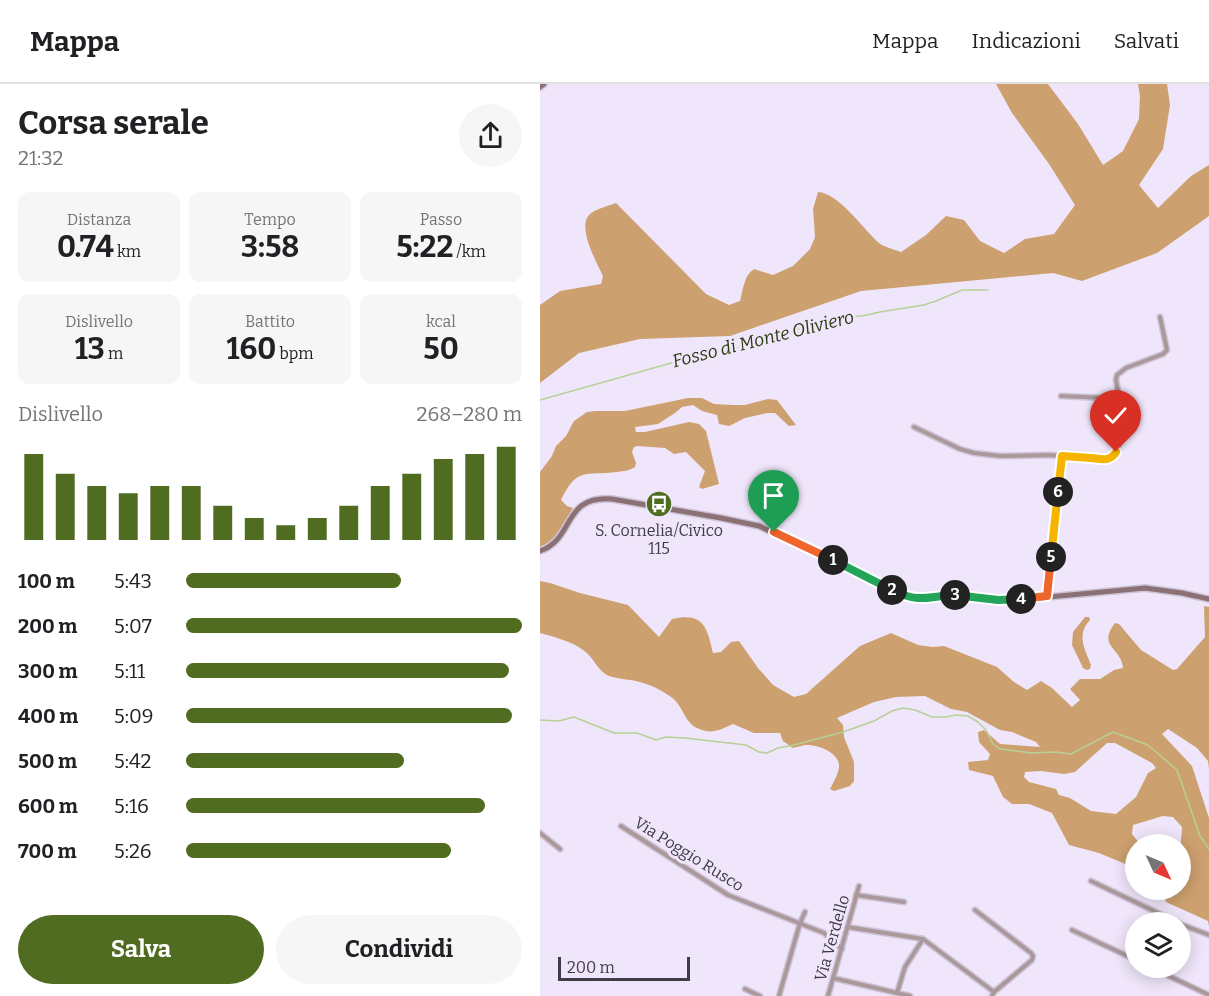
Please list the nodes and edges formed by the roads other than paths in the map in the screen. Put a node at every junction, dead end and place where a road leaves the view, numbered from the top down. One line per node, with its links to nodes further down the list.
1 (544, 84): 2 (street)
2 (540, 87)
3 (1160, 317): 5 (street)
4 (1061, 396): 5 (street)
5 (1121, 412): 7 (street)
6 (914, 428): 7 (street)
7 (1062, 456): 9 (street)
8 (540, 550): 9 (street)
9 (1047, 596): 10 (street)
10 (1209, 599)
11 (621, 826): 21 (street, Via Poggio Rusco)
12 (540, 832): 13 (street)
13 (560, 849)
14 (1091, 881): 20 (street)
15 (859, 886): 16 (street, Via Verdello)
16 (856, 895): 17 (street); 22 (street, Via Verdello)
17 (904, 903)
18 (975, 910): 33 (street)
19 (805, 912): 21 (street)
20 (1156, 912)
21 (800, 923): 27 (street, Via Poggio Rusco); 36 (street)
22 (848, 927): 26 (street); 27 (street, Via Verdello)
23 (1191, 928): 25 (street)
24 (1072, 930): 28 (street)
25 (1209, 935)
26 (923, 939): 32 (street); 33 (street)
27 (842, 949): 29 (street, Via Verdello)
28 (1125, 955)
29 (833, 978): 32 (street); 37 (street, Via Verdello)
30 (1172, 978): 34 (street)
31 (745, 989): 35 (street)
32 (897, 993): 38 (street)
33 (993, 994)
34 (1207, 995)
35 (760, 996)
36 (779, 996)
37 (828, 996)
38 (910, 996)

